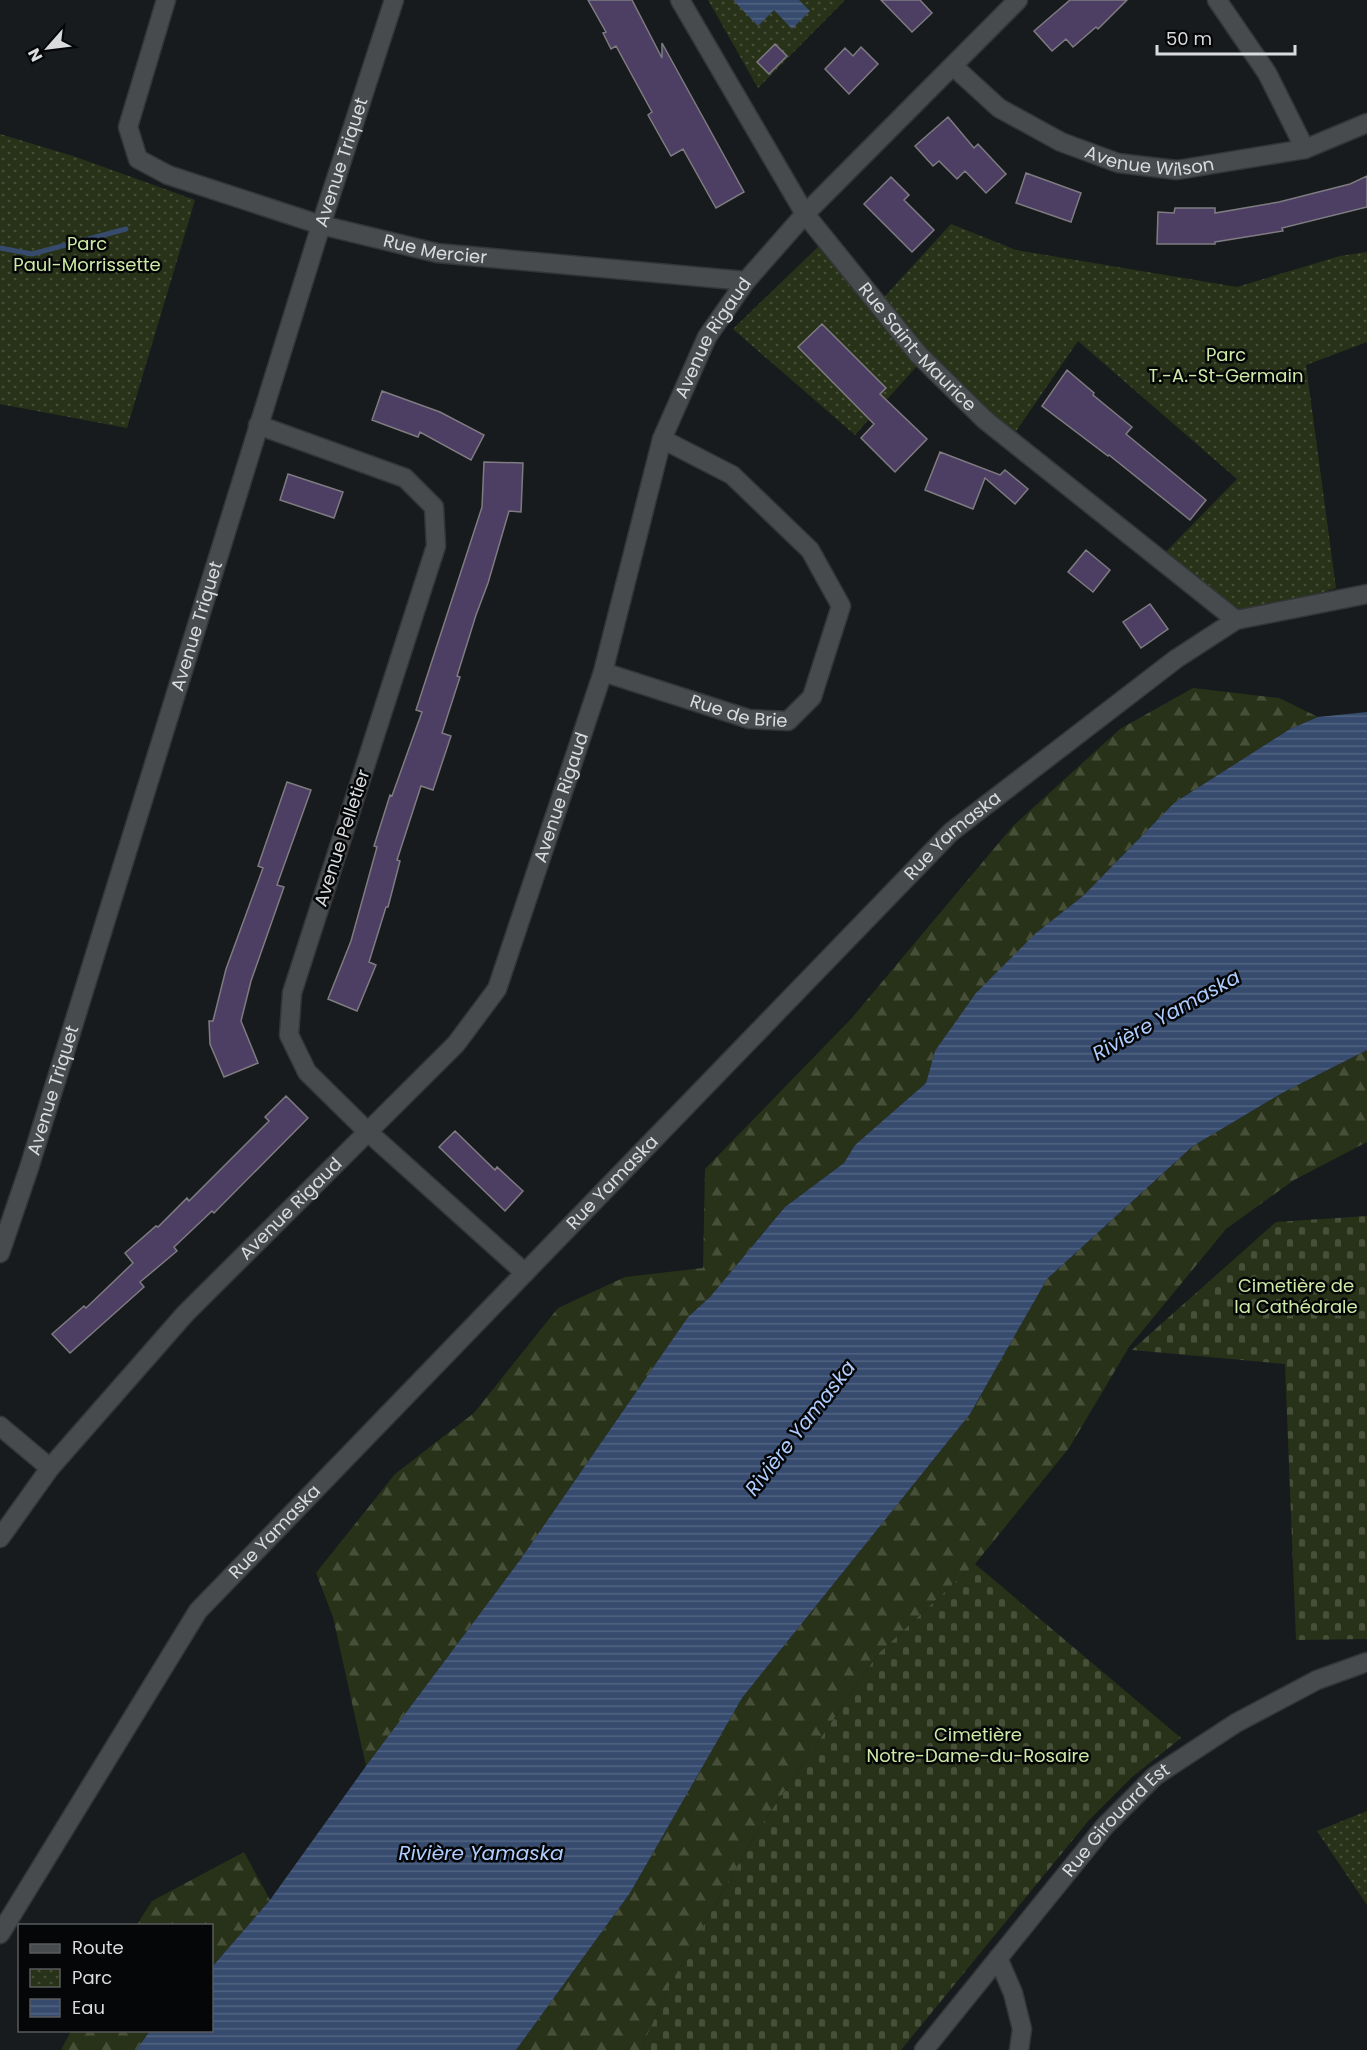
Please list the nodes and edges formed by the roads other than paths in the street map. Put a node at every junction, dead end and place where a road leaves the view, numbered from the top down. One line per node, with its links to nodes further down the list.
1 (166, 0): 10 (street, Rue Mercier)
2 (394, 0): 10 (street, Avenue Triquet)
3 (680, 0): 9 (street, Rue Saint-Maurice)
4 (1018, 0): 6 (street, Avenue Rigaud)
5 (1217, 0): 8 (street)
6 (953, 66): 8 (street, Avenue Wilson); 9 (street, Avenue Rigaud)
7 (1367, 123): 8 (street, Avenue Wilson)
8 (1305, 149)
9 (805, 214): 11 (street, Avenue Rigaud); 15 (street, Rue Saint-Maurice)
10 (321, 225): 11 (street, Rue Mercier); 12 (street, Avenue Triquet)
11 (746, 280): 13 (street, Avenue Rigaud)
12 (258, 425): 17 (street, Avenue Pelletier); 18 (street, Avenue Triquet)
13 (662, 439): 16 (street, Avenue Rigaud); 16 (street, Rue de Brie)
14 (1367, 594): 15 (street, Rue Yamaska)
15 (1236, 620): 19 (street, Rue Yamaska)
16 (603, 672): 17 (street, Avenue Rigaud)
17 (368, 1131): 19 (street, Avenue Pelletier); 21 (street, Avenue Rigaud)
18 (0, 1253)
19 (525, 1273): 24 (street, Rue Yamaska)
20 (0, 1426): 21 (street)
21 (50, 1468): 22 (street, Avenue Rigaud)
22 (0, 1538)
23 (1367, 1662): 25 (street, Rue Girouard Est)
24 (0, 1934)
25 (998, 1958): 26 (street, Rue Girouard Est); 27 (street)
26 (924, 2050)
27 (1019, 2050)

